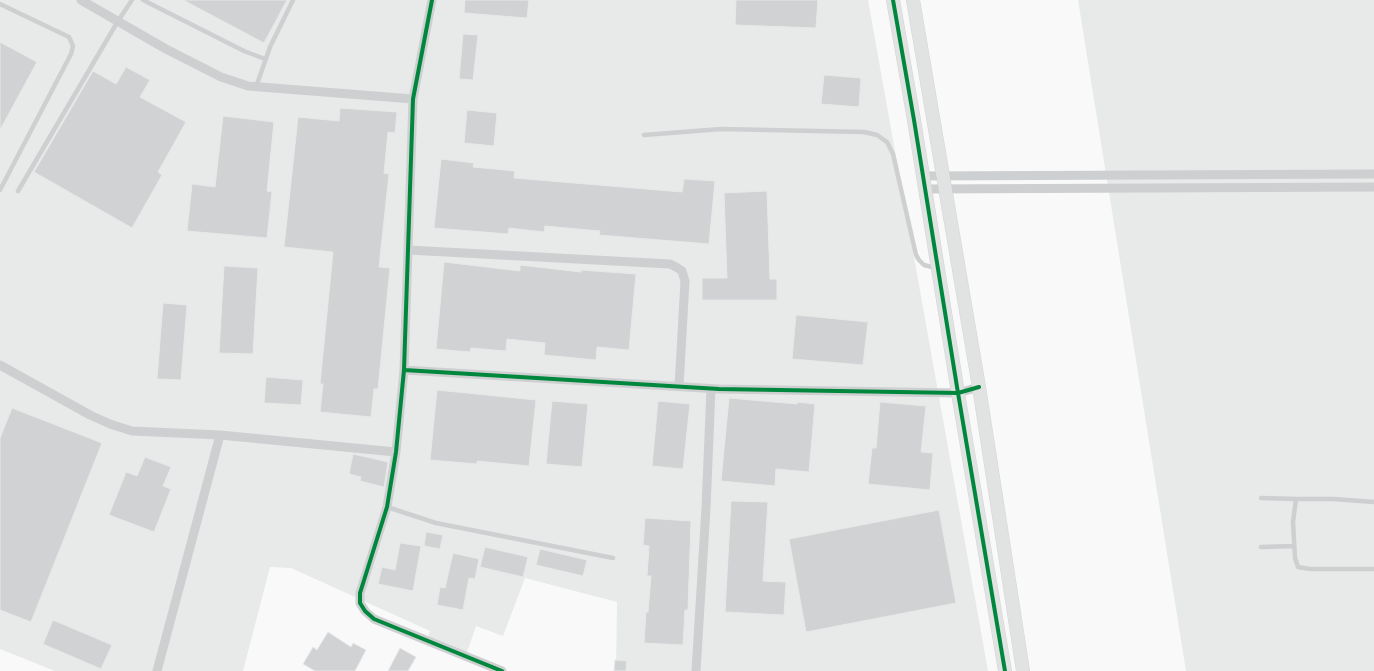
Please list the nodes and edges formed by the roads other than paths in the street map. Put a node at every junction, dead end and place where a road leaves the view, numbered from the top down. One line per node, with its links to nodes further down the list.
1 (81, 0): 9 (street)
2 (132, 0): 9 (lane)
3 (142, 0): 10 (lane)
4 (293, 0): 10 (lane)
5 (432, 0): 12 (street)
6 (893, 0): 15 (street)
7 (913, 0): 16 (street)
8 (0, 4): 18 (lane)
9 (118, 21): 11 (street); 19 (lane)
10 (265, 59): 11 (lane)
11 (256, 87): 12 (street)
12 (413, 99): 20 (street)
13 (644, 135): 21 (lane)
14 (1374, 174): 16 (street)
15 (924, 183): 16 (street); 16 (street); 21 (street)
16 (944, 183): 17 (street); 25 (street)
17 (1374, 187)
18 (0, 190)
19 (18, 191)
20 (408, 250): 23 (street); 24 (street)
21 (938, 268): 27 (street)
22 (0, 365): 28 (street)
23 (404, 370): 24 (street); 29 (street)
24 (679, 386): 26 (street)
25 (979, 387): 27 (street); 37 (street)
26 (711, 389): 27 (street); 42 (street)
27 (958, 393): 38 (street)
28 (220, 435): 29 (street); 40 (street)
29 (396, 452): 33 (street)
30 (1262, 498): 31 (lane)
31 (1296, 499): 32 (lane); 34 (lane)
32 (1374, 502)
33 (387, 507): 36 (lane); 41 (street)
34 (1294, 546): 35 (lane); 39 (lane)
35 (1261, 547)
36 (613, 558)
37 (1006, 558): 38 (street); 44 (street)
38 (986, 562): 43 (street)
39 (1374, 569)
40 (157, 671)
41 (502, 671)
42 (696, 671)
43 (1005, 671)
44 (1023, 671)

